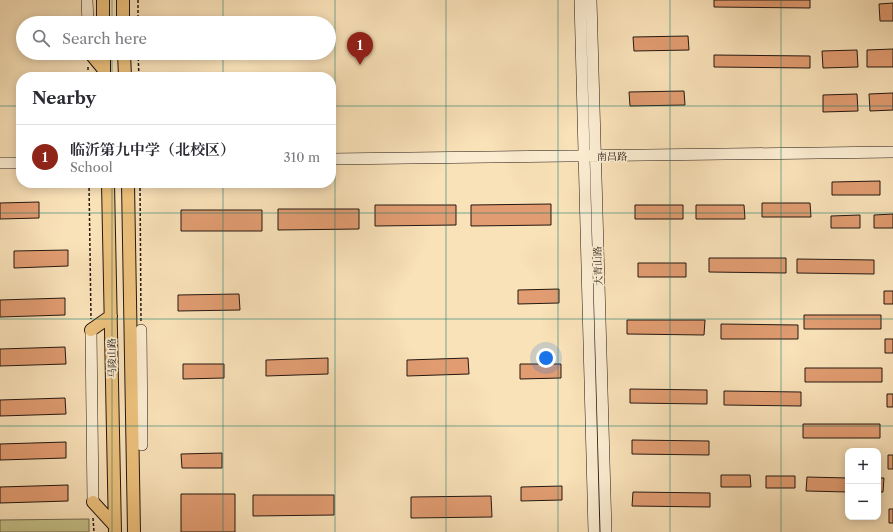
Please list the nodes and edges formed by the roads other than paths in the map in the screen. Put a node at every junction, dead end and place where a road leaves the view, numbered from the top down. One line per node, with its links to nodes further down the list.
1 (88, 0): 6 (street)
2 (103, 0): 7 (main road)
3 (123, 0): 8 (main road)
4 (580, 0): 16 (street, 大青山路)
5 (591, 0): 16 (street, 大青山路)
6 (88, 16)
7 (103, 16)
8 (123, 16)
9 (95, 60): 12 (main road)
10 (104, 60): 13 (main road)
11 (124, 60): 14 (main road)
12 (103, 72)
13 (104, 72)
14 (125, 72)
15 (893, 152): 16 (street, 南昌路)
16 (590, 155): 17 (street, 南昌路); 31 (street, 大青山路); 32 (street, 大青山路)
17 (336, 159)
18 (16, 163): 19 (street)
19 (0, 164)
20 (108, 188): 22 (main road, 马陵山路)
21 (128, 188): 23 (main road, 马陵山路)
22 (111, 316): 24 (main road); 29 (main road, 马陵山路)
23 (130, 318): 25 (main road); 27 (main road, 马陵山路)
24 (91, 330): 28 (street)
25 (141, 330): 26 (street)
26 (142, 445): 27 (main road)
27 (132, 456): 30 (main road, 马陵山路)
28 (93, 502): 29 (main road)
29 (115, 529)
30 (134, 532)
31 (594, 532)
32 (606, 532)

